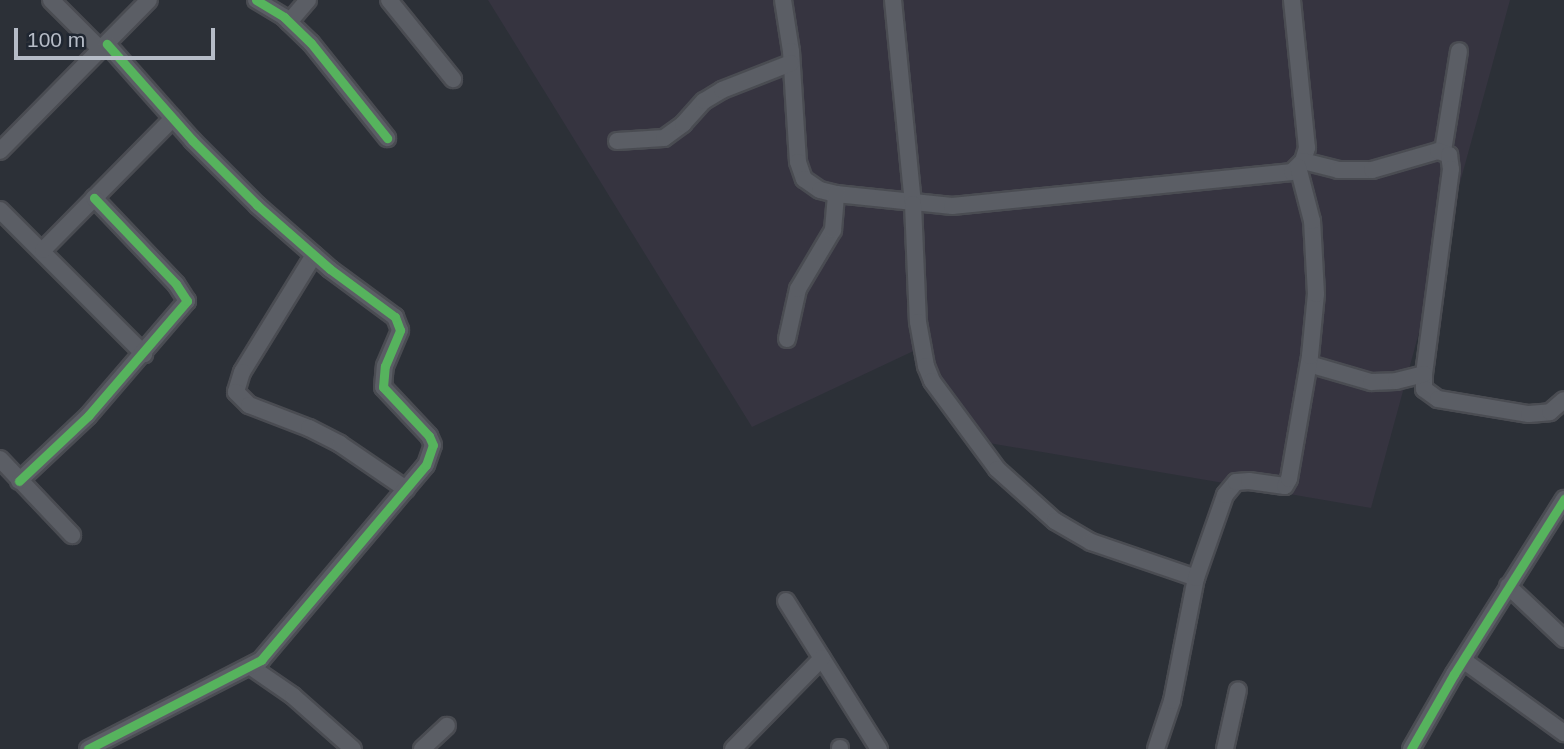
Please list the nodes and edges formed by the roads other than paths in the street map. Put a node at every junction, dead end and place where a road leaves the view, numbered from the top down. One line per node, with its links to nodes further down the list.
1 (51, 0): 10 (street)
2 (256, 0): 9 (street)
3 (307, 0): 9 (street)
4 (389, 0): 13 (street)
5 (783, 0): 12 (street)
6 (893, 0): 22 (street)
7 (1292, 0): 19 (street)
8 (138, 4): 10 (street)
9 (289, 22): 15 (street)
10 (104, 47): 14 (street); 17 (street)
11 (1459, 51): 18 (street)
12 (791, 63): 16 (street); 20 (street)
13 (453, 79)
14 (173, 118): 21 (street); 25 (street)
15 (387, 138)
16 (617, 141)
17 (0, 150)
18 (1443, 151): 19 (street); 29 (street)
19 (1301, 164): 22 (street); 28 (street)
20 (836, 194): 22 (street); 26 (street)
21 (94, 198): 24 (street); 27 (street)
22 (913, 204): 36 (street)
23 (0, 210): 24 (street)
24 (43, 250): 27 (street)
25 (314, 255): 33 (street); 33 (street)
26 (787, 339)
27 (144, 354): 32 (street)
28 (1309, 364): 29 (street); 36 (street)
29 (1424, 374): 30 (street)
30 (1564, 400)
31 (0, 459): 32 (street)
32 (19, 481): 35 (street)
33 (406, 489): 42 (street)
34 (1564, 499): 37 (street)
35 (72, 535)
36 (1196, 578): 51 (street)
37 (1508, 586): 39 (street); 41 (street)
38 (786, 601): 40 (street)
39 (1564, 639)
40 (822, 658): 49 (street); 50 (street)
41 (1463, 660): 45 (street); 53 (street)
42 (251, 667): 46 (street); 47 (street)
43 (1238, 690): 52 (street)
44 (447, 726): 48 (street)
45 (1564, 733)
46 (89, 749)
47 (353, 749)
48 (422, 749)
49 (733, 749)
50 (879, 749)
51 (1156, 749)
52 (1225, 749)
53 (1411, 749)

